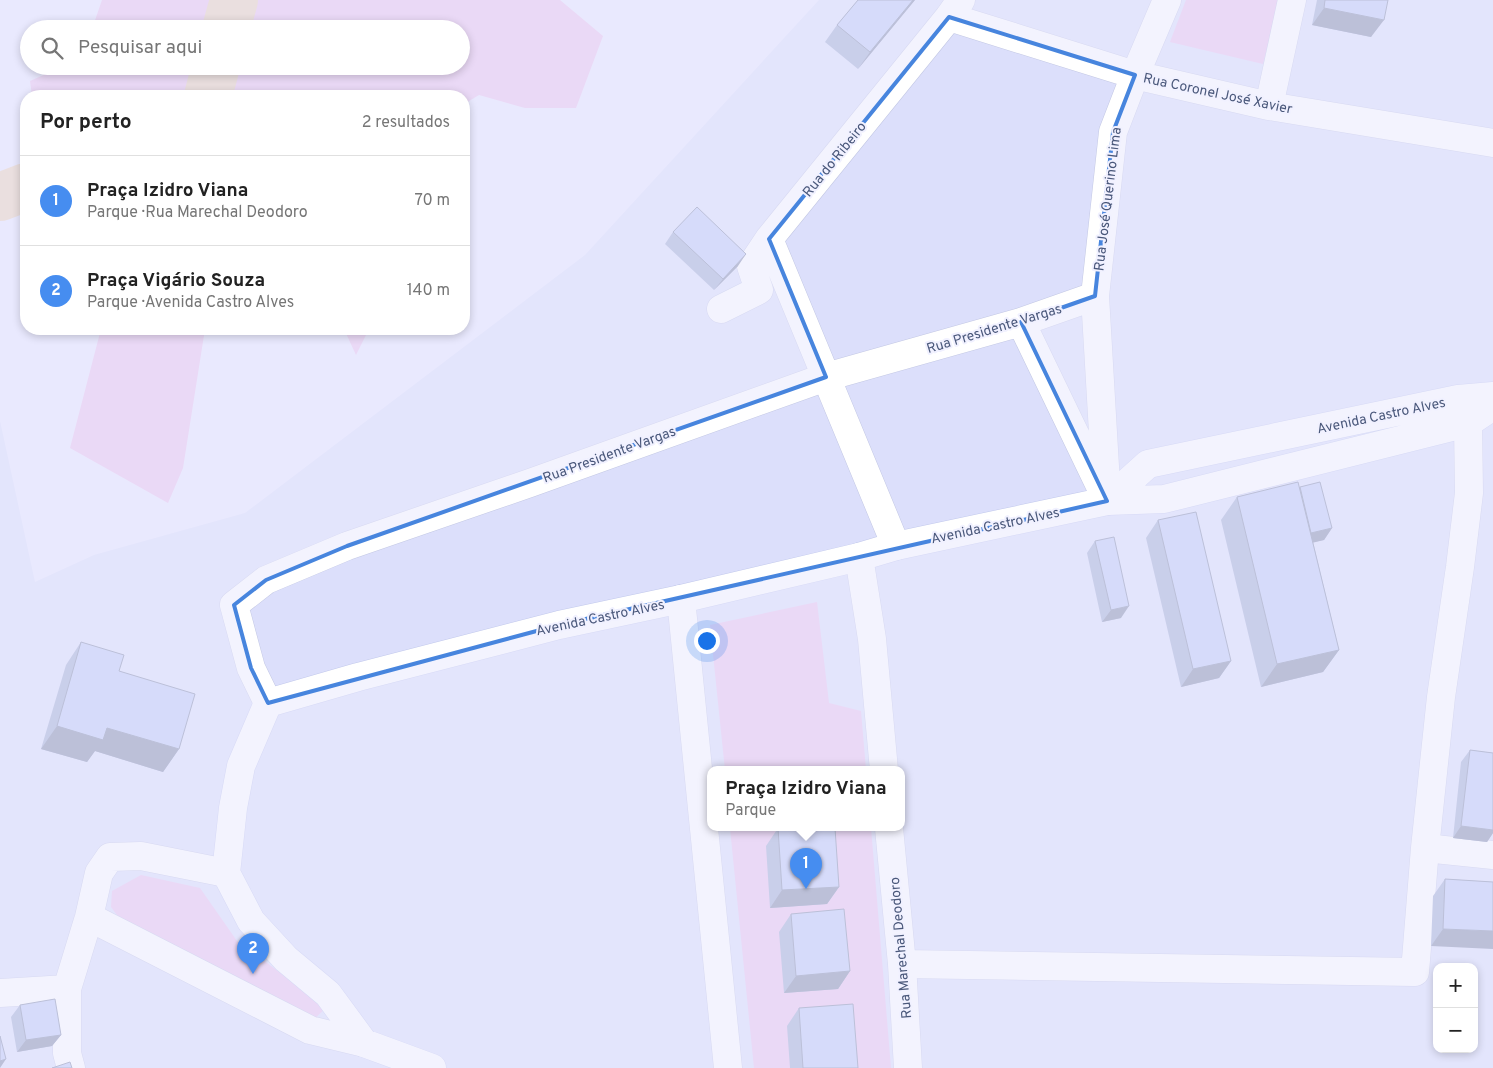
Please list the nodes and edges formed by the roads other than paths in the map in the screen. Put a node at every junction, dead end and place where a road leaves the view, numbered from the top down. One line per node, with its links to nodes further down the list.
1 (1167, 0): 4 (street, Rua José Querino Lima)
2 (1292, 0): 5 (street)
3 (955, 9): 4 (street, Rua Coronel José Xavier); 7 (street, Rua do Ribeiro)
4 (1134, 75): 5 (street, Rua Coronel José Xavier); 8 (street, Rua José Querino Lima)
5 (1269, 106): 6 (street, Rua Coronel José Xavier)
6 (1493, 143)
7 (769, 239): 9 (street, Rua do Ribeiro); 11 (street)
8 (1095, 296): 10 (street, Rua Presidente Vargas); 15 (street, Rua José Querino Lima)
9 (721, 309)
10 (1021, 322): 11 (street, Rua Presidente Vargas); 15 (street)
11 (826, 377): 16 (street); 19 (street, Rua Presidente Vargas)
12 (1493, 396): 14 (street, Avenida Castro Alves)
13 (1493, 406): 14 (street, Avenida Castro Alves)
14 (1463, 411): 15 (street, Avenida Castro Alves); 15 (street, Avenida Castro Alves); 22 (street)
15 (1107, 500): 16 (street, Avenida Castro Alves)
16 (896, 546): 17 (street, Avenida Castro Alves)
17 (859, 558): 18 (street, Avenida Castro Alves); 20 (street)
18 (681, 599): 19 (street, Avenida Castro Alves); 32 (street)
19 (268, 703): 24 (street)
20 (884, 766)
21 (889, 831): 26 (street, Rua Marechal Deodoro)
22 (1425, 848): 23 (street); 26 (street)
23 (1493, 855)
24 (226, 873): 25 (street); 29 (street)
25 (89, 917): 27 (street); 29 (street)
26 (902, 964): 33 (street, Rua Marechal Deodoro)
27 (67, 989): 28 (street); 30 (street)
28 (0, 993)
29 (364, 1043): 31 (street)
30 (72, 1068)
31 (432, 1068)
32 (728, 1068)
33 (908, 1068)

